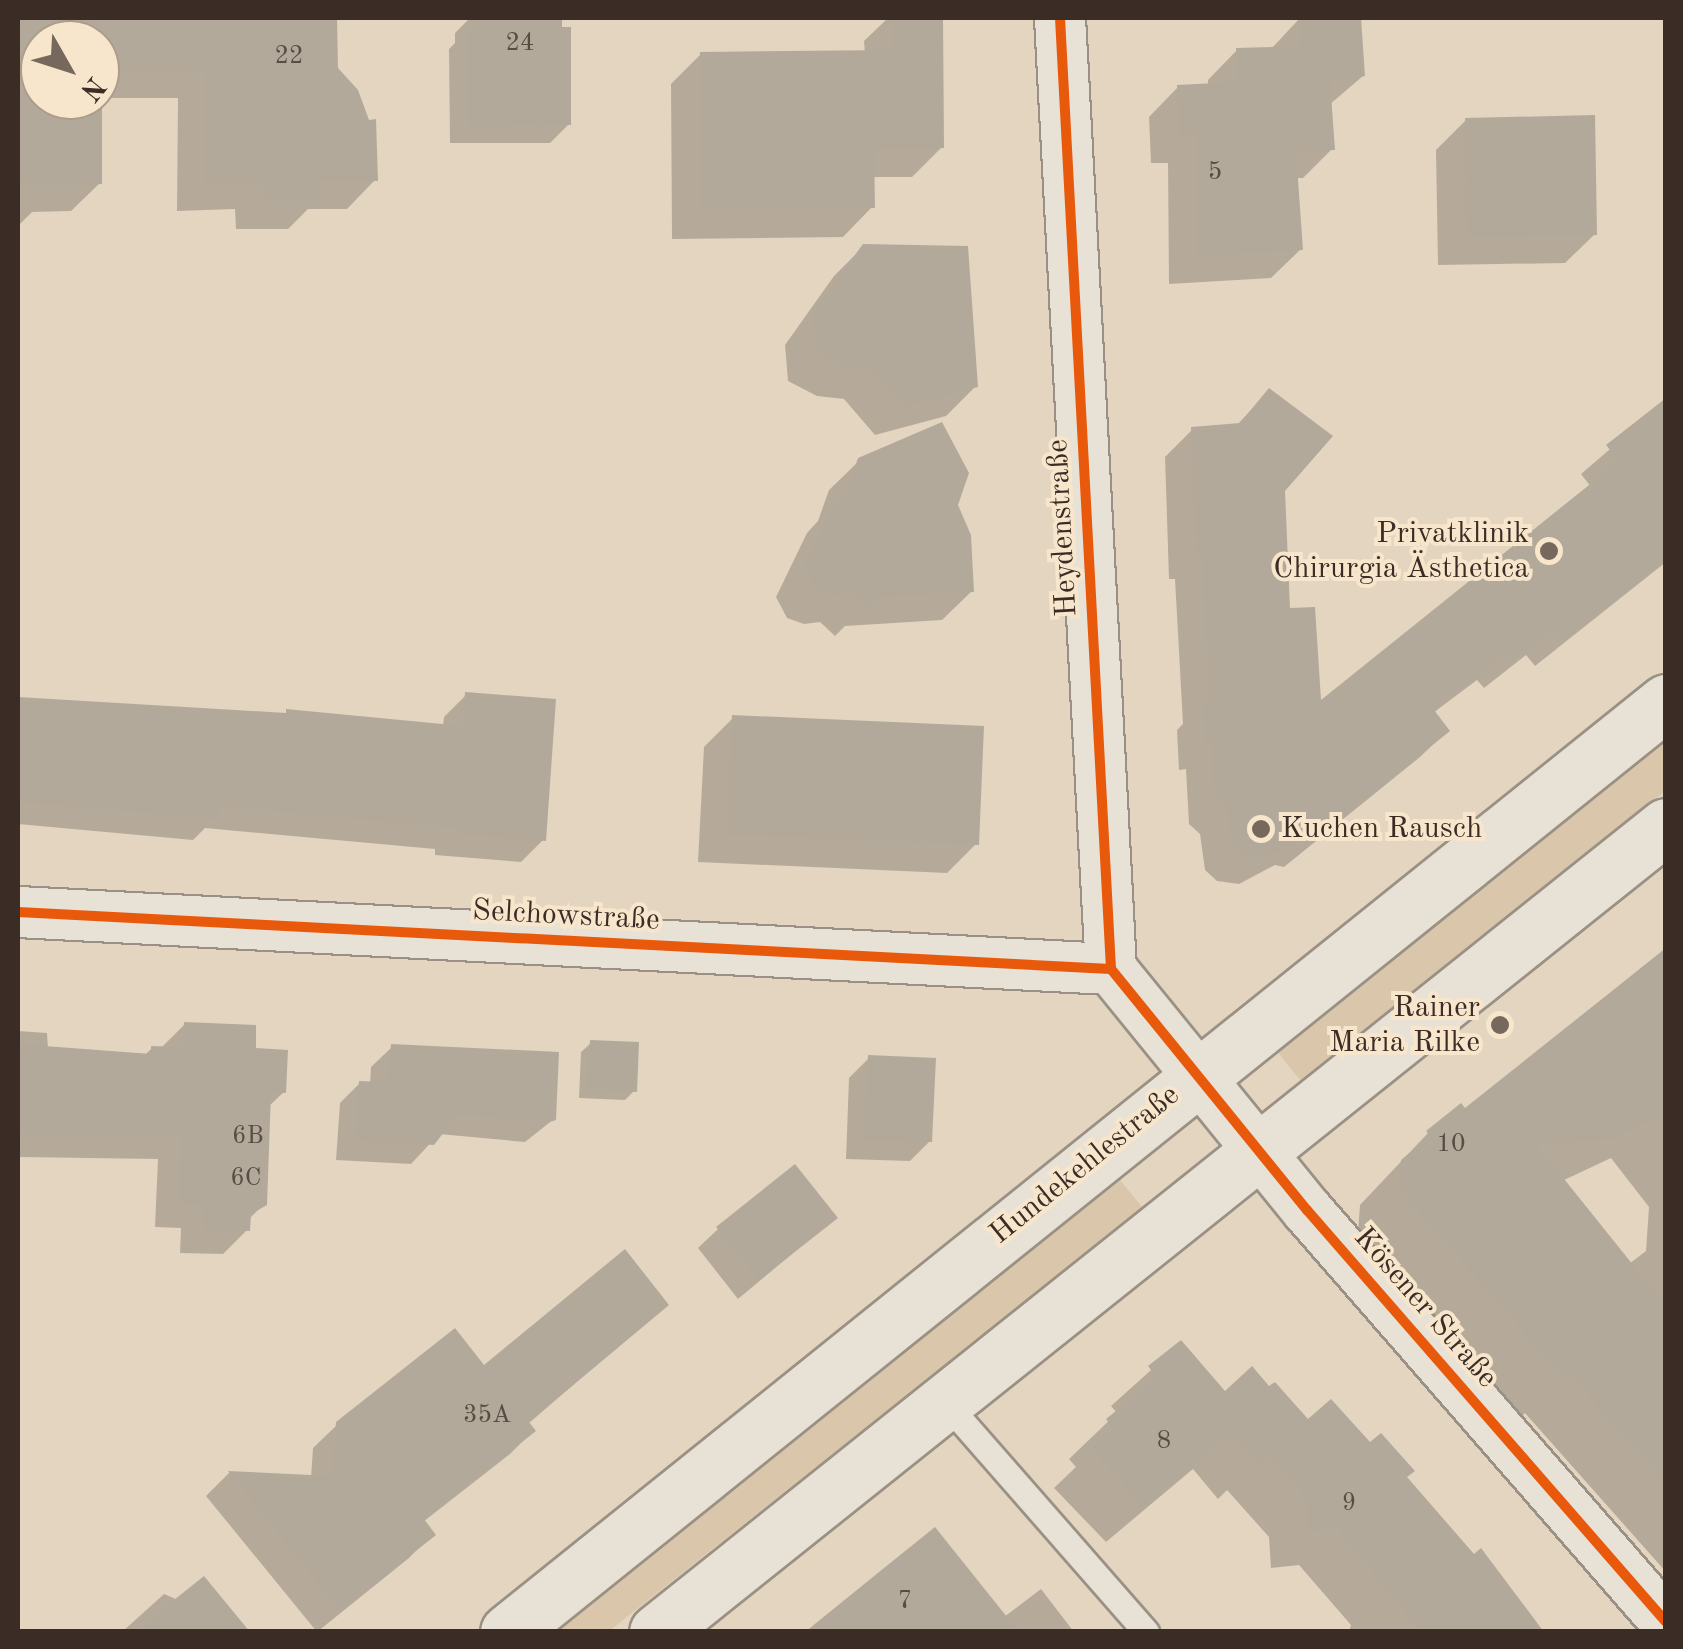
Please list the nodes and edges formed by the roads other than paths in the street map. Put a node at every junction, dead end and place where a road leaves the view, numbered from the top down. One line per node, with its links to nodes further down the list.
1 (1060, 18): 5 (street, Heydenstraße)
2 (1666, 702): 6 (main road, Hundekehlestraße)
3 (1666, 826): 7 (main road)
4 (18, 912): 5 (street, Selchowstraße)
5 (1111, 969): 6 (street, Kösener Straße)
6 (1196, 1076): 7 (street, Kösener Straße); 10 (main road, Hundekehlestraße)
7 (1258, 1150): 8 (main road); 9 (street, Kösener Straße)
8 (944, 1402): 11 (main road); 12 (lane)
9 (1666, 1622)
10 (508, 1632)
11 (658, 1632)
12 (1146, 1632)

